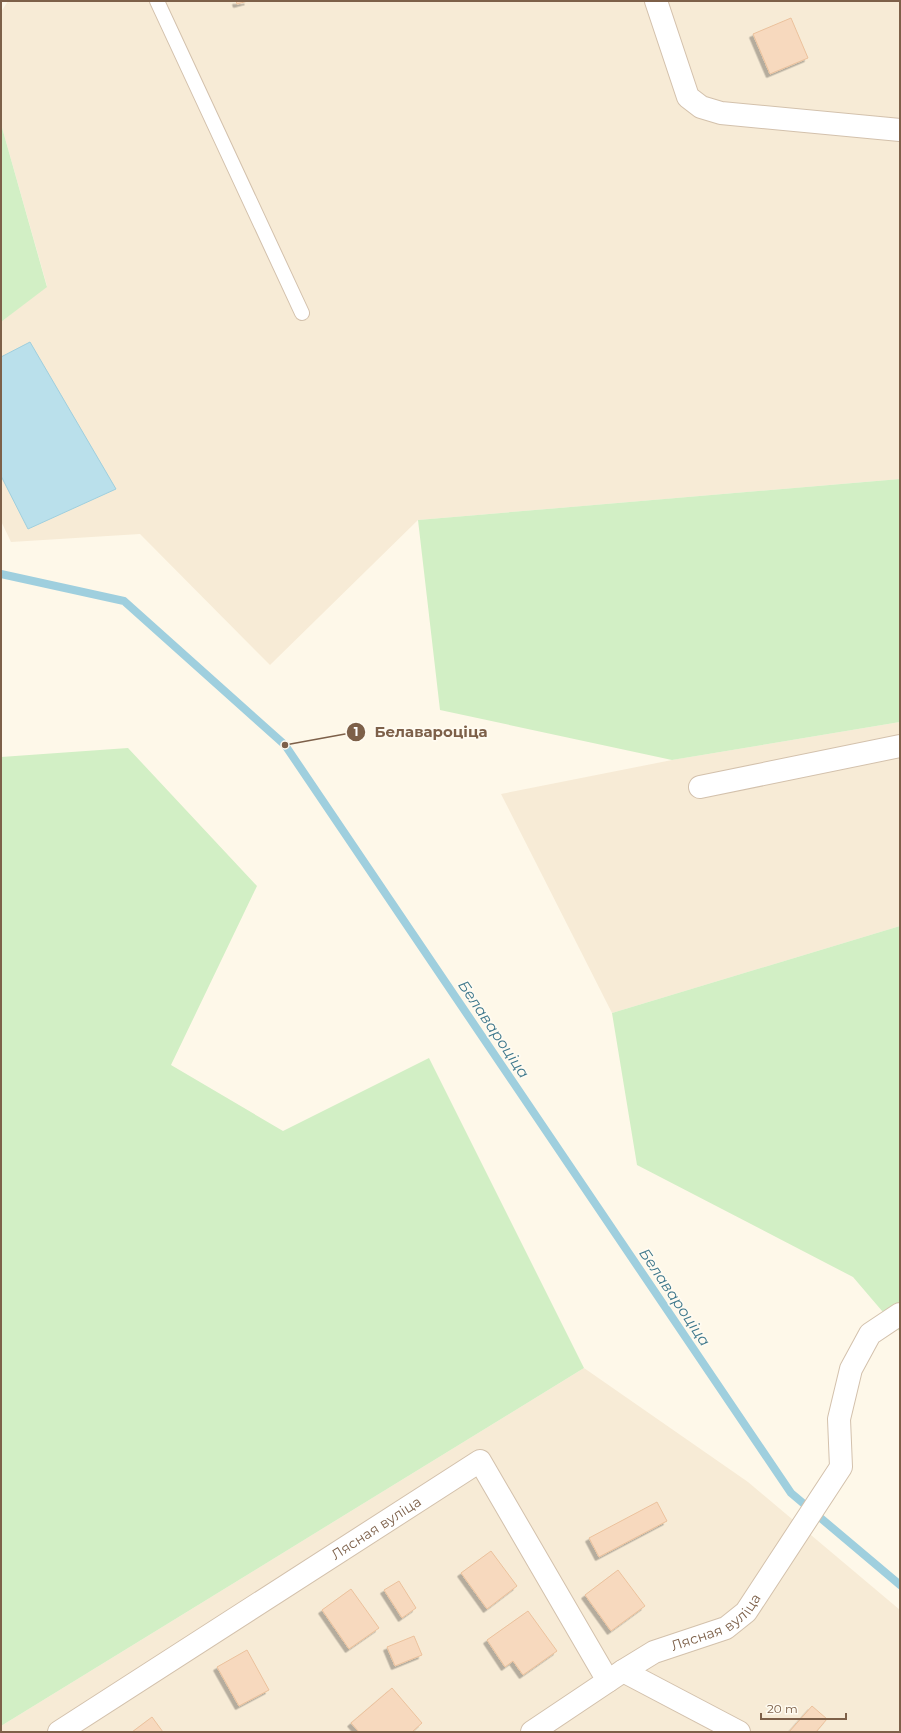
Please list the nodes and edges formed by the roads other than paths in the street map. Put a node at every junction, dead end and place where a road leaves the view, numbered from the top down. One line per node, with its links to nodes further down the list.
1 (157, 1): 4 (lane)
2 (656, 1): 3 (street)
3 (900, 130)
4 (302, 313)
5 (900, 746): 6 (street)
6 (700, 787)
7 (900, 1314): 8 (street, Лясная вуліца)
8 (615, 1676): 9 (street, Лясная вуліца); 10 (street, Лясная вуліца); 11 (street)
9 (59, 1732)
10 (532, 1732)
11 (739, 1732)

